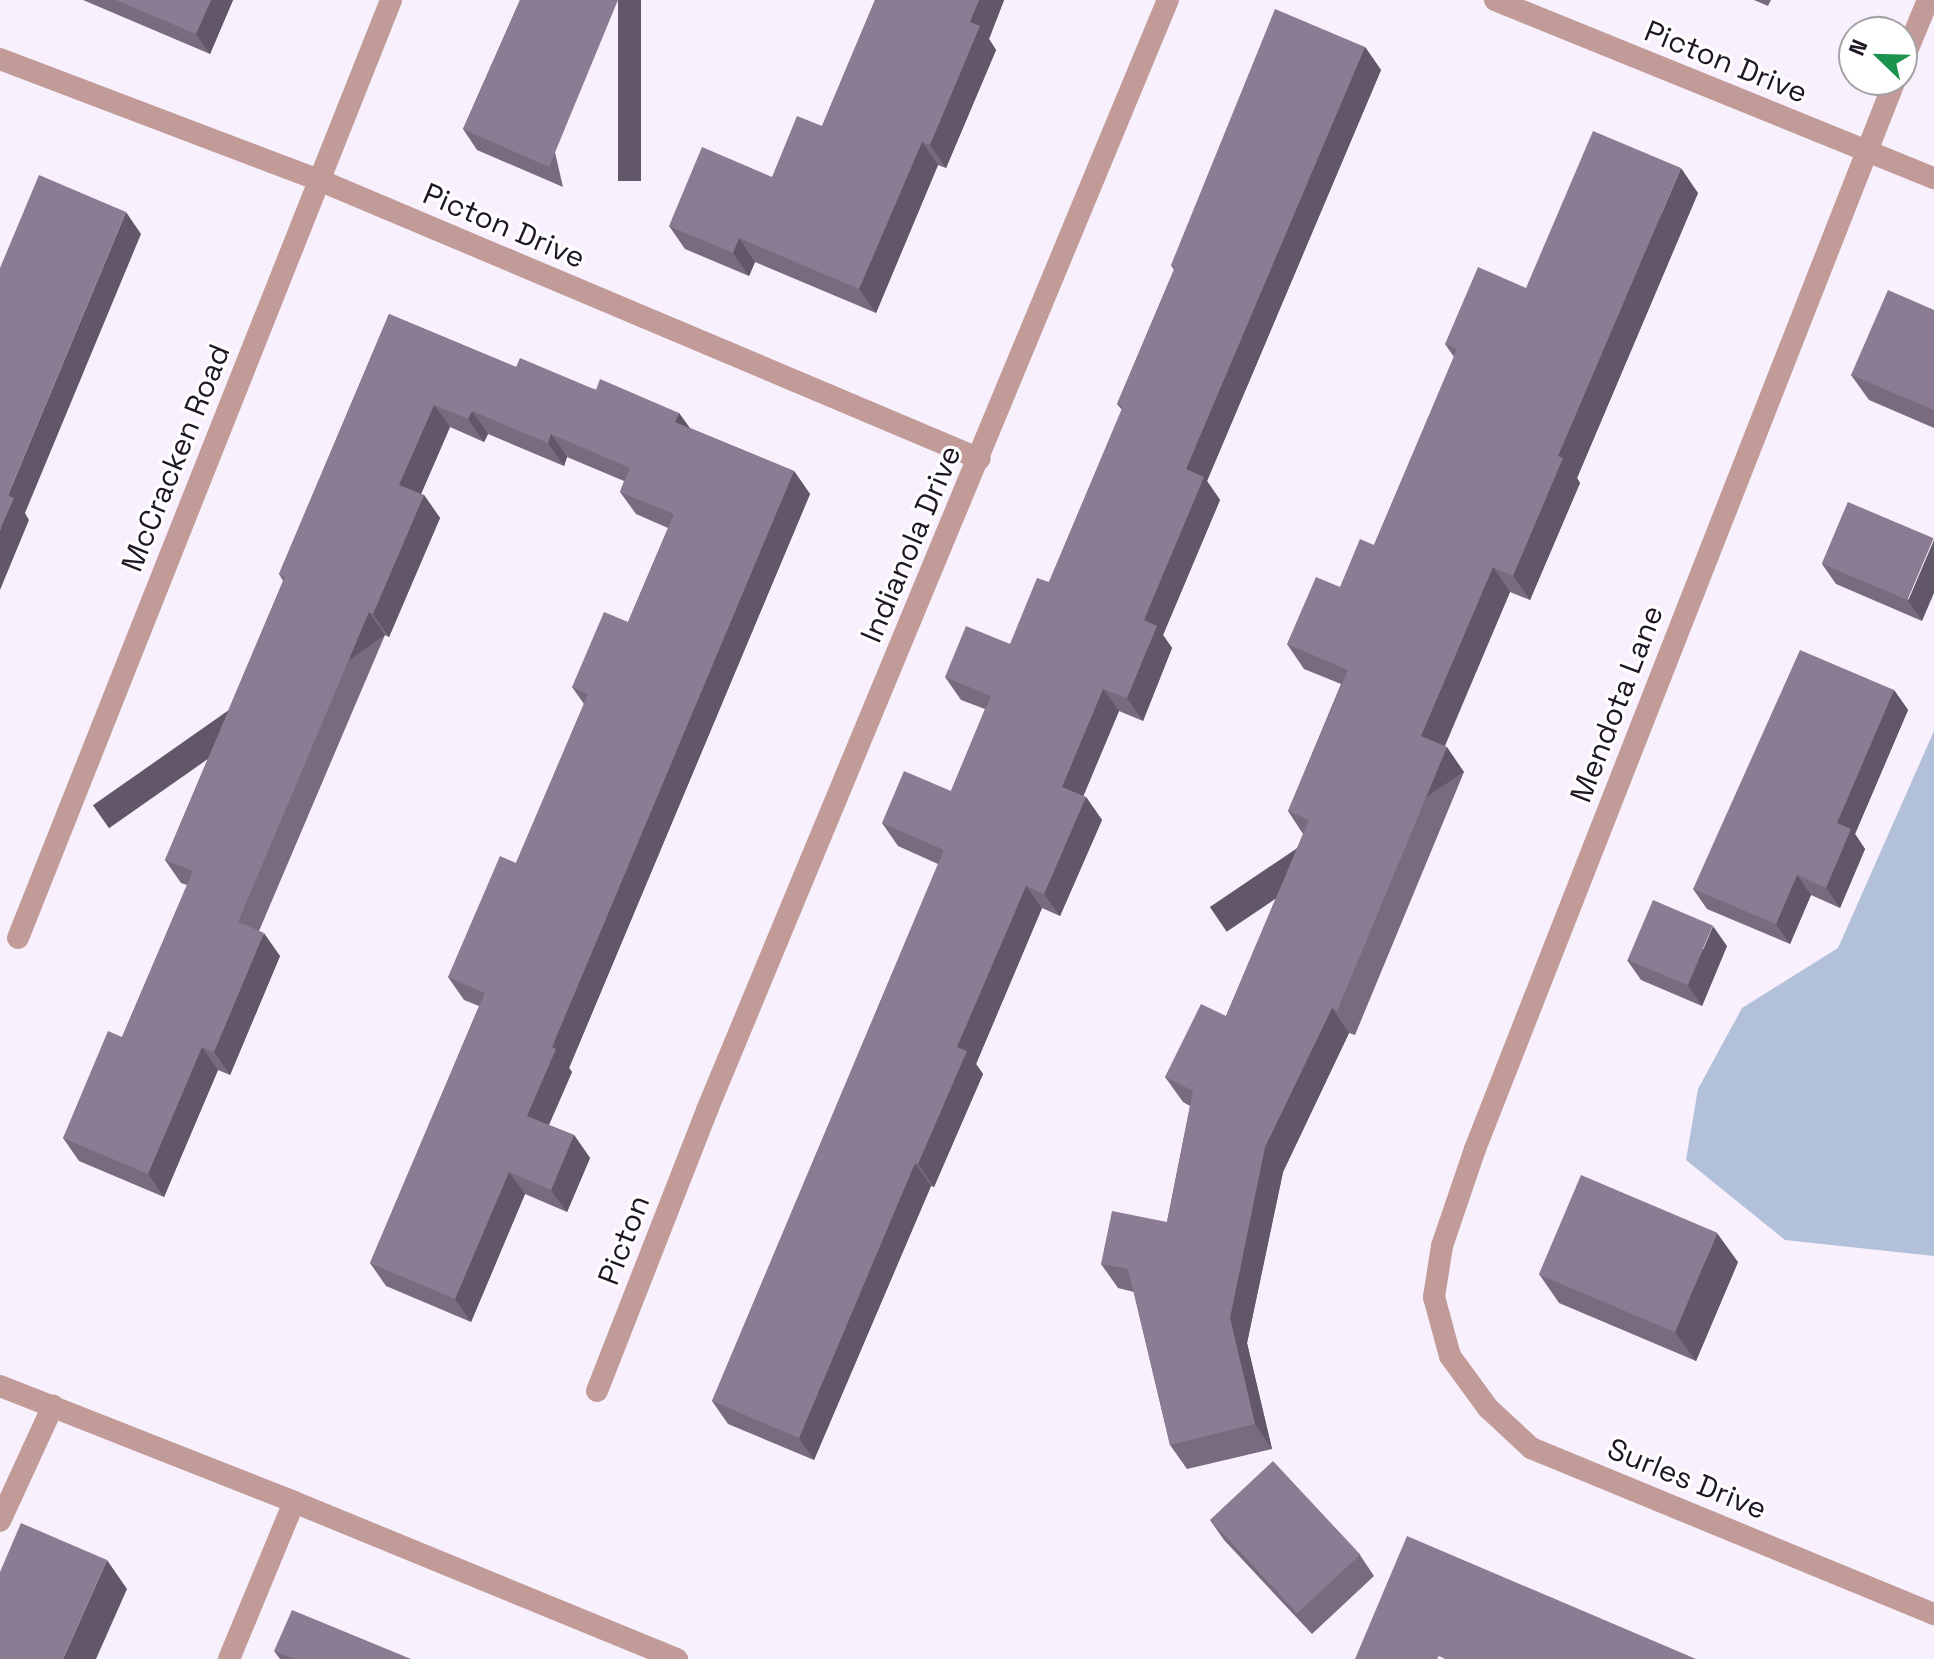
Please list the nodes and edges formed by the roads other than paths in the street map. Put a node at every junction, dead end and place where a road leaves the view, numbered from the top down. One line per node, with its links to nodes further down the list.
1 (391, 0): 10 (street, McCracken Road)
2 (1168, 0): 11 (street, Indianola Drive)
3 (1495, 0): 8 (street, Picton Drive)
4 (1928, 0): 5 (street)
5 (1918, 24)
6 (0, 59): 10 (street, Picton Drive)
7 (1889, 96): 8 (street, Mendota Lane)
8 (1866, 152): 9 (street, Picton Drive); 14 (street, Mendota Lane)
9 (1934, 178)
10 (319, 180): 11 (street, Picton Drive); 12 (street, McCracken Road)
11 (980, 459): 13 (street, Indianola Drive)
12 (18, 938)
13 (707, 1110): 16 (street, Picton)
14 (1450, 1356): 20 (street, Surles Drive)
15 (0, 1386): 17 (street)
16 (597, 1391)
17 (53, 1406): 18 (street); 19 (street)
18 (294, 1502): 21 (street); 22 (street)
19 (0, 1521)
20 (1934, 1614)
21 (229, 1659)
22 (677, 1659)

